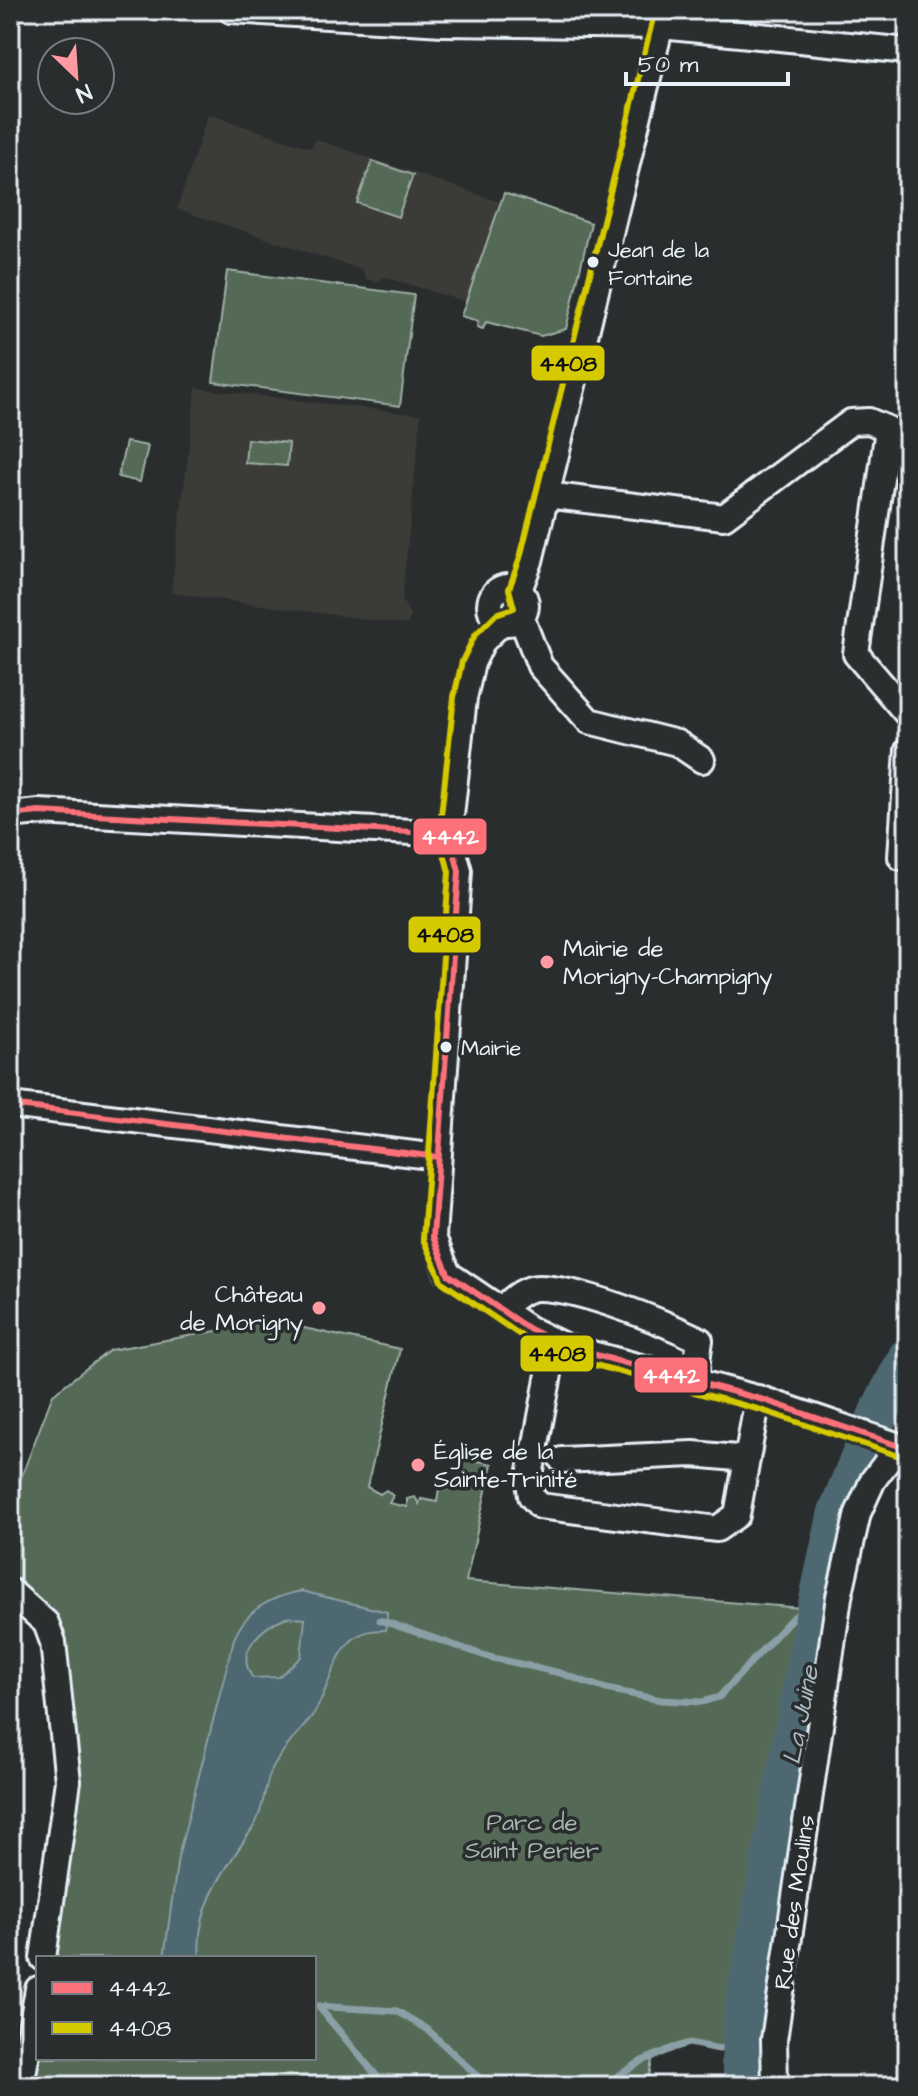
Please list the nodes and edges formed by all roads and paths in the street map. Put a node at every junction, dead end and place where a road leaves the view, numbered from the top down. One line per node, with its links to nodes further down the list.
1 (231, 10): 2 (street)
2 (663, 18): 3 (street); 4 (street)
3 (908, 51)
4 (546, 495): 5 (street); 6 (street)
5 (512, 620): 8 (street); 10 (street)
6 (908, 715)
7 (908, 750): 11 (street)
8 (702, 760)
9 (10, 815): 10 (street)
10 (449, 834): 13 (street)
11 (901, 857)
12 (10, 1105): 13 (street)
13 (438, 1157): 14 (street)
14 (500, 1310): 15 (street); 16 (street)
15 (555, 1342): 16 (street); 19 (street)
16 (694, 1382): 17 (street)
17 (758, 1398): 18 (street); 19 (street)
18 (898, 1446): 25 (street, Rue des Moulins)
19 (747, 1459): 20 (street)
20 (562, 1460)
21 (10, 1591): 22 (street)
22 (43, 1956)
23 (36, 2000): 24 (street)
24 (21, 2086)
25 (775, 2086)

